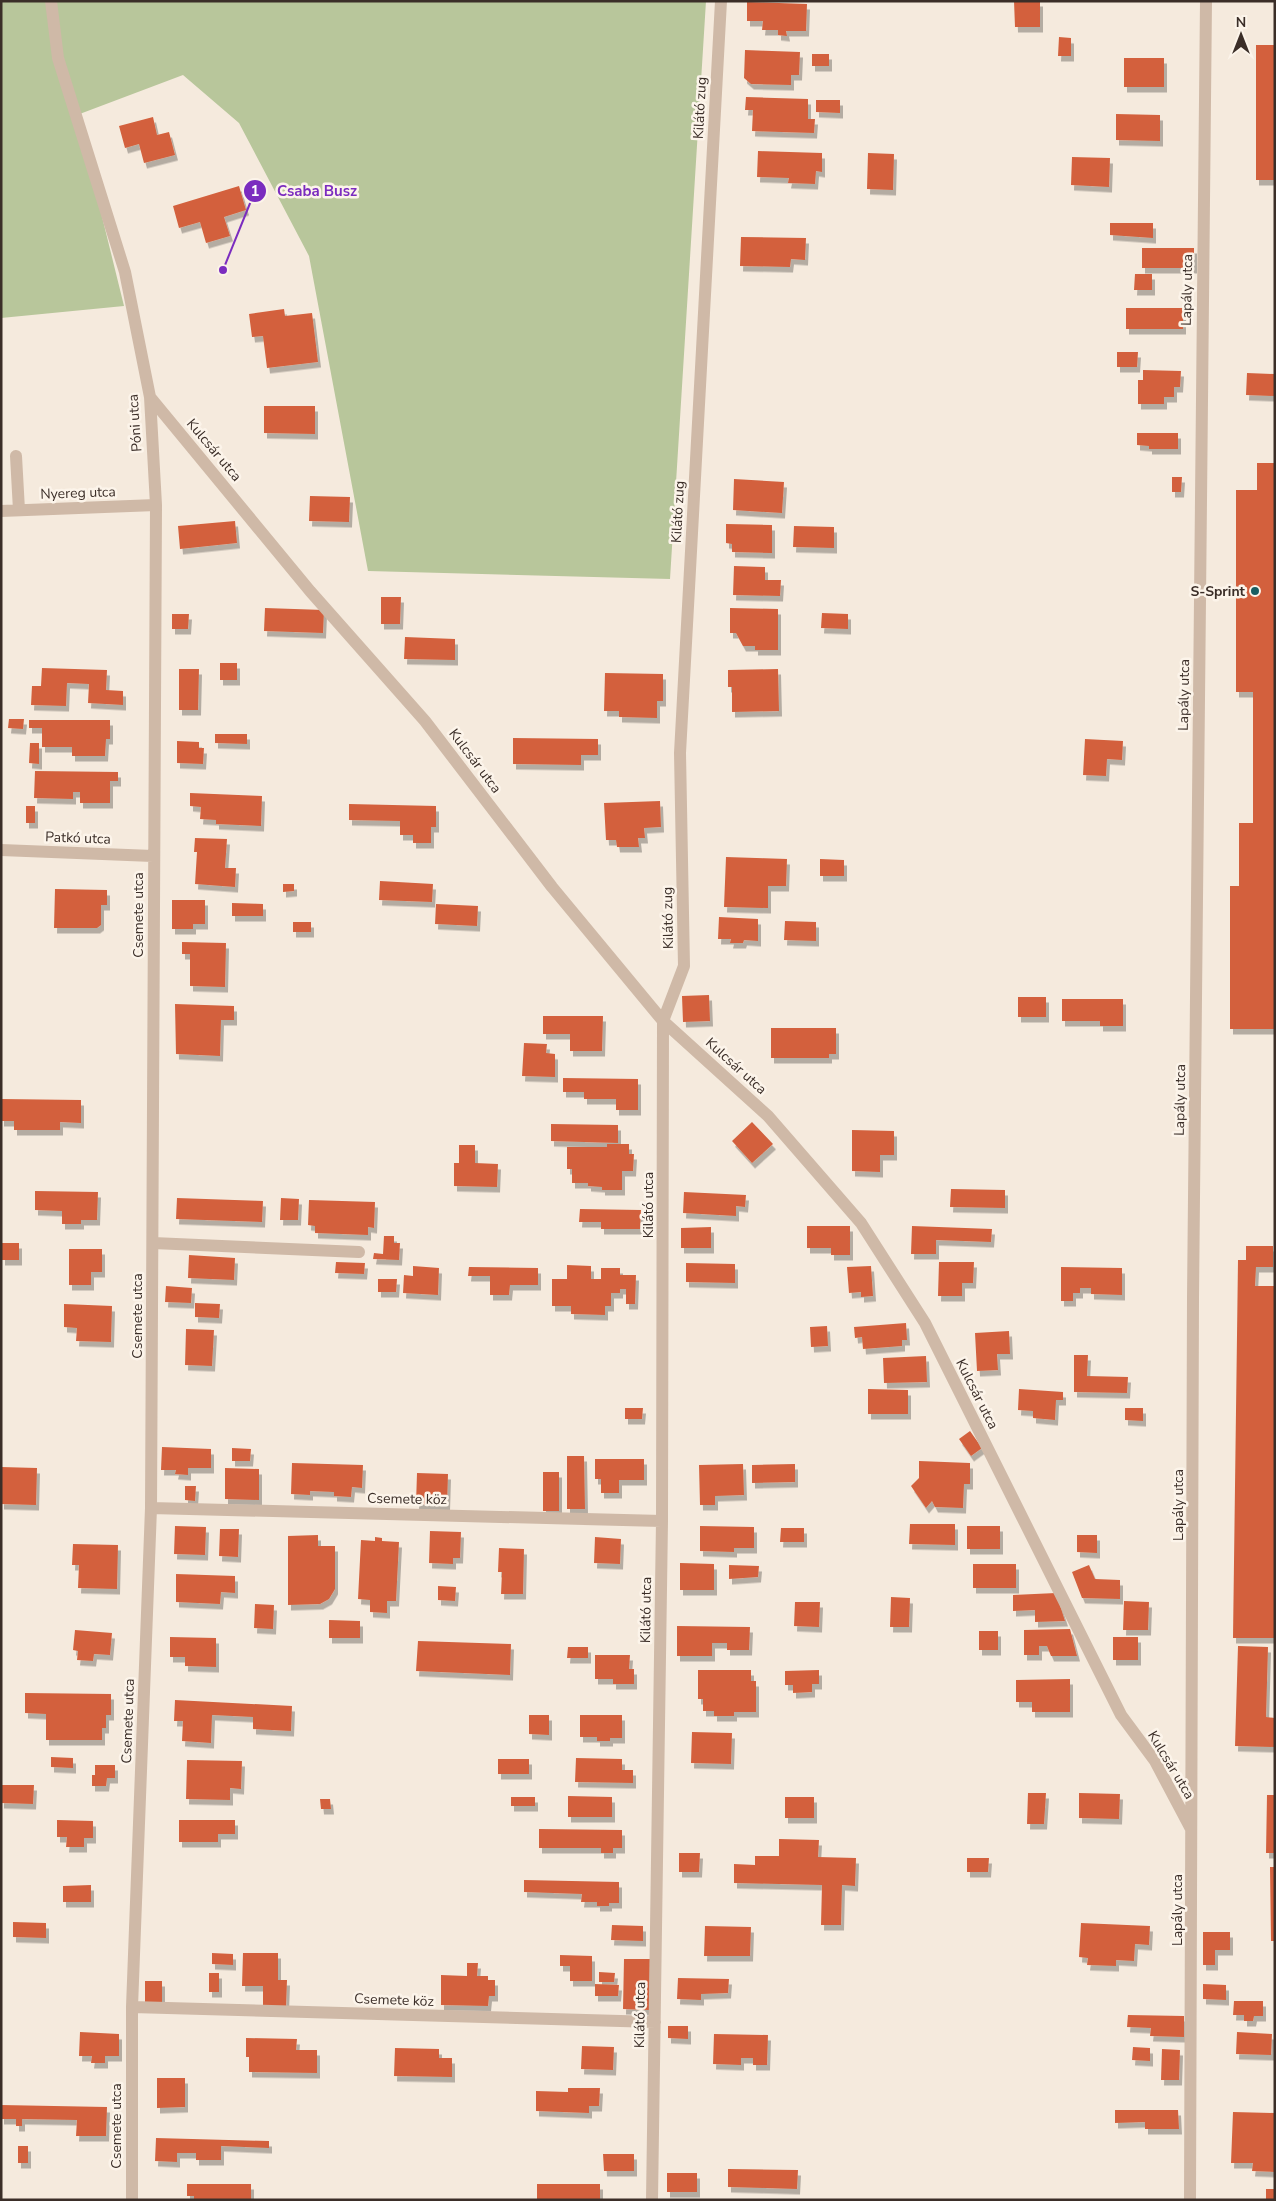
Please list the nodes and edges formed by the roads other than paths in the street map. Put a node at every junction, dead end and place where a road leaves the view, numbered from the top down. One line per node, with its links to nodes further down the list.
1 (51, 1): 4 (street, Póni utca)
2 (721, 1): 11 (street, Kilátó zug)
3 (1206, 1): 16 (street, Lapály utca)
4 (150, 397): 6 (street, Póni utca); 11 (street, Kulcsár utca)
5 (16, 456): 7 (street)
6 (156, 505): 7 (street, Nyereg utca); 10 (street, Póni utca)
7 (19, 510): 8 (street, Nyereg utca)
8 (1, 511)
9 (1, 850): 10 (street, Patkó utca)
10 (153, 856): 12 (street, Csemete utca)
11 (663, 1021): 15 (street, Kilátó utca); 16 (street, Kulcsár utca)
12 (153, 1243): 13 (street); 14 (street, Csemete utca)
13 (360, 1252)
14 (151, 1508): 15 (street, Csemete köz); 17 (street, Csemete utca)
15 (662, 1520): 18 (street, Kilátó utca)
16 (1192, 1830): 21 (street, Lapály utca)
17 (132, 2007): 18 (street, Csemete köz); 19 (street, Csemete utca)
18 (655, 2022): 20 (street, Kilátó utca)
19 (132, 2200)
20 (652, 2200)
21 (1190, 2200)

